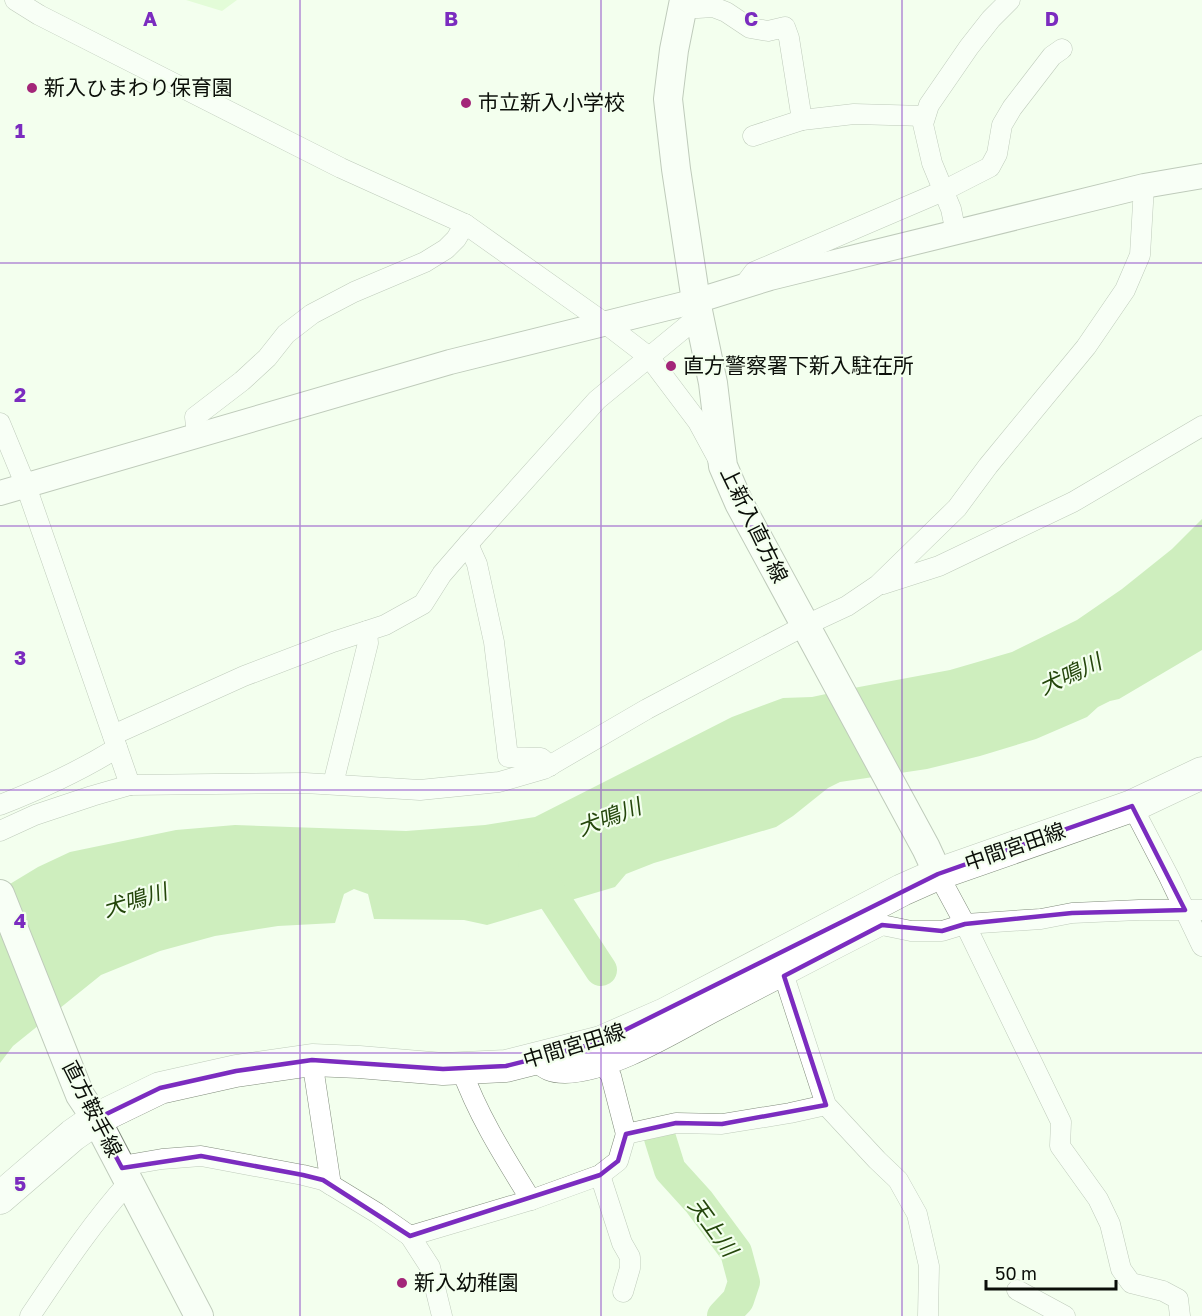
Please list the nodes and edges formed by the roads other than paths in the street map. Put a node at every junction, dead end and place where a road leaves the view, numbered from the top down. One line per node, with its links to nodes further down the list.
1 (15, 0): 11 (street)
2 (1010, 0): 5 (street)
3 (683, 4): 6 (street); 14 (main road, 上新入直方線)
4 (1062, 49): 10 (street)
5 (926, 116): 6 (street); 10 (street)
6 (802, 120): 7 (street)
7 (753, 136)
8 (1202, 176): 9 (street)
9 (1144, 186): 12 (street); 24 (street)
10 (943, 191): 12 (street); 13 (street)
11 (465, 224): 15 (street); 19 (street)
12 (956, 233): 13 (street)
13 (743, 286): 14 (street)
14 (698, 308): 15 (street); 16 (street); 20 (main road, 上新入直方線)
15 (606, 324): 16 (street); 19 (street)
16 (649, 357): 20 (street); 23 (street)
17 (0, 423): 21 (street)
18 (1202, 426): 24 (street)
19 (197, 435): 21 (street)
20 (723, 466): 25 (main road, 上新入直方線)
21 (26, 486): 22 (street); 27 (street)
22 (0, 493)
23 (468, 544): 26 (street); 28 (street)
24 (878, 585): 25 (street)
25 (807, 630): 28 (street); 35 (main road, 上新入直方線)
26 (367, 631): 27 (street); 30 (street)
27 (115, 742): 31 (street); 32 (street)
28 (550, 765): 30 (street)
29 (1197, 783): 33 (main road, 中間宮田線)
30 (333, 784): 31 (street)
31 (130, 785): 34 (street)
32 (0, 805)
33 (1132, 806): 35 (main road, 中間宮田線); 37 (street)
34 (0, 831)
35 (932, 861): 38 (street); 42 (main road, 中間宮田線)
36 (0, 894): 46 (main road, 直方鞍手線)
37 (1194, 910): 38 (street); 39 (street)
38 (965, 924): 40 (street); 61 (street)
39 (1202, 946)
40 (784, 976): 43 (street); 45 (street)
41 (312, 1060): 44 (main road, 中間宮田線); 46 (main road, 中間宮田線); 50 (street)
42 (533, 1060): 43 (street); 44 (main road, 中間宮田線)
43 (604, 1065): 47 (street)
44 (461, 1068): 52 (street)
45 (826, 1104): 47 (street); 59 (street)
46 (88, 1107): 48 (main road, 直方鞍手線); 51 (main road, 中間宮田線)
47 (626, 1134): 49 (street)
48 (125, 1175): 50 (street); 56 (street); 57 (main road, 直方鞍手線)
49 (600, 1175): 52 (street); 55 (street)
50 (331, 1185): 53 (street)
51 (0, 1198)
52 (531, 1200): 53 (street)
53 (410, 1236): 58 (street)
54 (1017, 1290): 60 (street)
55 (623, 1292)
56 (30, 1316)
57 (199, 1316)
58 (442, 1316)
59 (928, 1316)
60 (1065, 1316)
61 (1180, 1316)

